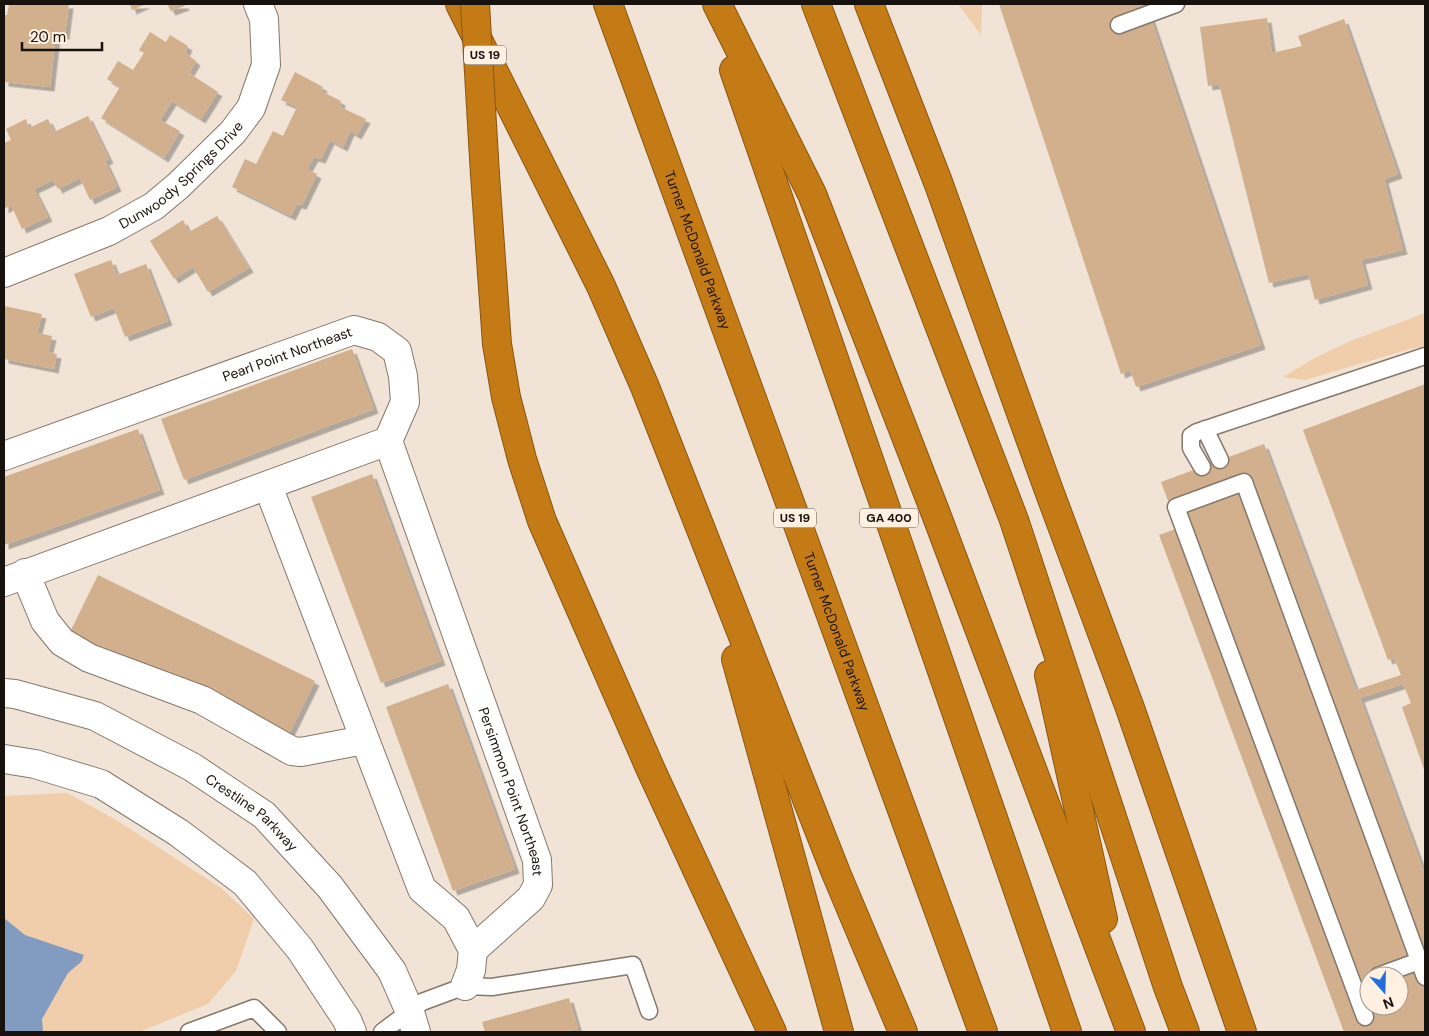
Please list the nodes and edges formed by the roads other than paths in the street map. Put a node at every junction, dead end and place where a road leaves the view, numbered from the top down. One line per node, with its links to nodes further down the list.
1 (258, 4): 11 (street, Dunwoody Springs Drive)
2 (460, 4): 20 (highway, US 19)
3 (474, 4): 40 (highway, bridge)
4 (608, 4): 43 (highway, Turner McDonald Parkway / US 19)
5 (711, 4): 44 (highway, GA 400)
6 (717, 4): 35 (highway)
7 (816, 4): 19 (highway)
8 (869, 4): 46 (highway)
9 (1176, 4): 10 (lane)
10 (1119, 25)
11 (4, 273)
12 (1425, 356): 13 (lane)
13 (1205, 429): 16 (lane); 17 (lane)
14 (388, 441): 15 (street, Pearl Point Northeast); 18 (street); 25 (street, Persimmon Point Northeast)
15 (4, 456)
16 (1220, 460)
17 (1202, 467)
18 (268, 486): 21 (street); 23 (street)
19 (1014, 520): 35 (highway); 45 (highway)
20 (714, 562): 41 (highway); 42 (highway, US 19)
21 (14, 578): 23 (street)
22 (4, 693): 34 (street, Crestline Parkway)
23 (364, 740): 25 (street)
24 (4, 760): 38 (street)
25 (473, 950): 31 (street)
26 (1419, 961): 27 (lane); 28 (lane); 30 (lane)
27 (1405, 966)
28 (1425, 977)
29 (1359, 983): 30 (lane)
30 (1353, 985): 33 (lane)
31 (465, 986): 32 (lane); 34 (lane)
32 (649, 1011)
33 (1365, 1017)
34 (413, 1022): 39 (lane)
35 (1127, 1022)
36 (189, 1032): 37 (lane)
37 (278, 1032)
38 (352, 1032)
39 (382, 1032)
40 (772, 1032)
41 (839, 1032)
42 (903, 1032)
43 (983, 1032)
44 (1067, 1032)
45 (1185, 1032)
46 (1242, 1032)

